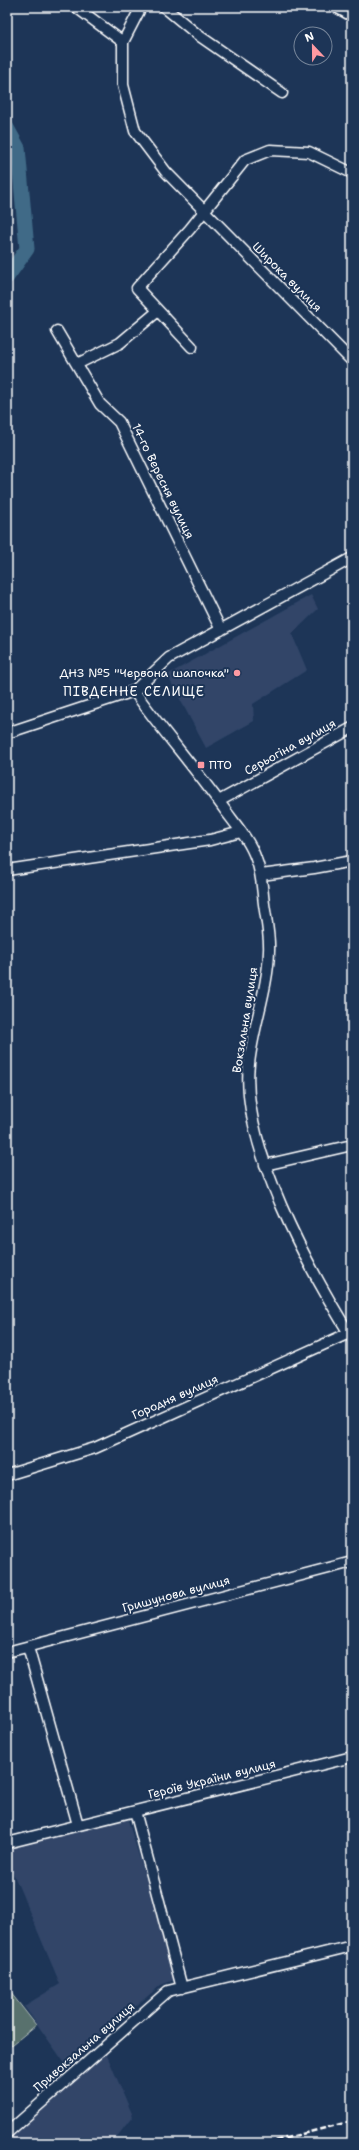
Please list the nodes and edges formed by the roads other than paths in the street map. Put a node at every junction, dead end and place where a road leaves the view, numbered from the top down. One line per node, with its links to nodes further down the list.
1 (76, 7): 6 (street)
2 (141, 7): 6 (street)
3 (164, 7): 7 (street)
4 (336, 7): 5 (street)
5 (352, 16)
6 (123, 42): 9 (street, Широка вулиця)
7 (282, 93)
8 (352, 173): 9 (street)
9 (204, 212): 10 (street); 13 (street, Широка вулиця)
10 (158, 310): 12 (street); 14 (street)
11 (57, 331): 14 (street, 14-го Вересня вулиця)
12 (192, 347)
13 (352, 361)
14 (76, 364): 16 (street, 14-го Вересня вулиця)
15 (352, 558): 16 (street)
16 (221, 630): 17 (street)
17 (134, 691): 19 (street); 20 (street, Вокзальна вулиця)
18 (352, 728): 20 (street, Серьогіна вулиця)
19 (7, 733)
20 (219, 801): 21 (street, Вокзальна вулиця)
21 (241, 832): 23 (street); 24 (street, Вокзальна вулиця)
22 (352, 861): 24 (street)
23 (7, 870)
24 (261, 875): 26 (street, Вокзальна вулиця)
25 (352, 1145): 26 (street)
26 (265, 1165): 27 (street, Вокзальна вулиця)
27 (350, 1336): 28 (street, Городня вулиця)
28 (7, 1475)
29 (352, 1562): 30 (street, Гришунова вулиця)
30 (28, 1647): 31 (street, Гришунова вулиця); 34 (street)
31 (7, 1652)
32 (352, 1757): 33 (street, Героїв України вулиця)
33 (135, 1811): 34 (street, Героїв України вулиця); 37 (street)
34 (78, 1825): 35 (street, Героїв України вулиця)
35 (7, 1843)
36 (352, 1946): 37 (street, Привокзальна вулиця)
37 (182, 1988): 38 (street, Привокзальна вулиця)
38 (7, 2133)

